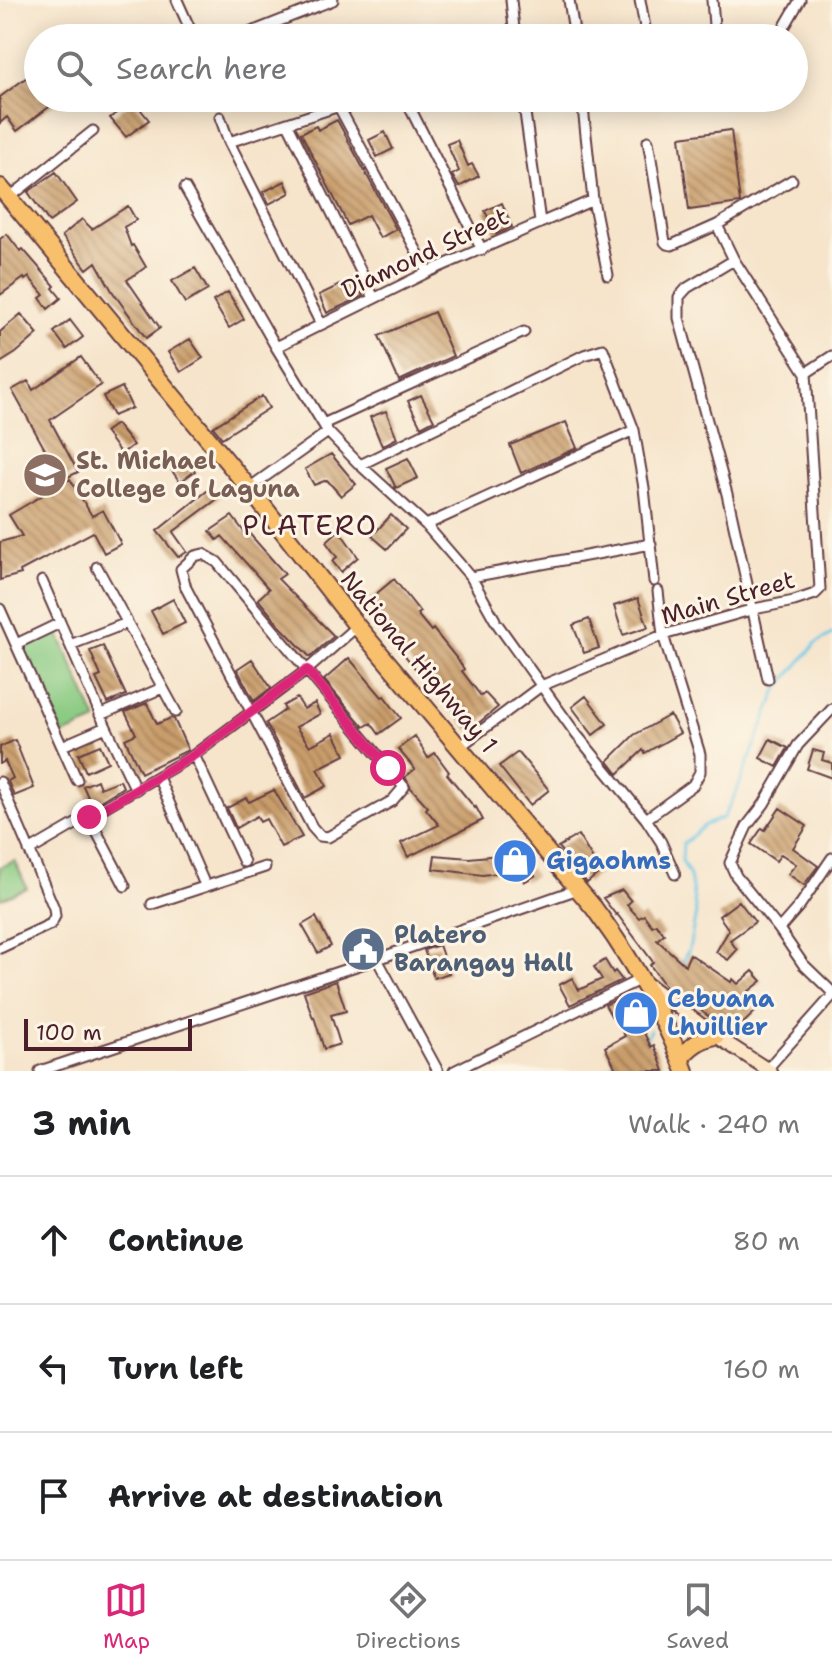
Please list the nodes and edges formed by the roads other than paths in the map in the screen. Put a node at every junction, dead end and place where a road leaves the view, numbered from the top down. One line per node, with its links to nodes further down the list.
1 (177, 0): 8 (street)
2 (333, 0): 9 (street)
3 (511, 0): 10 (street)
4 (569, 0): 11 (street)
5 (640, 0): 12 (street)
6 (712, 0): 13 (street)
7 (800, 0): 14 (street)
8 (188, 24)
9 (272, 24)
10 (514, 24)
11 (573, 24)
12 (644, 24)
13 (714, 24)
14 (786, 24)
15 (324, 112): 21 (street)
16 (342, 112): 33 (street)
17 (412, 112): 31 (street)
18 (525, 112): 29 (street)
19 (584, 112): 28 (street)
20 (220, 117): 24 (street)
21 (288, 124): 24 (street); 35 (street)
22 (93, 131): 27 (street)
23 (648, 141): 30 (street)
24 (229, 142): 36 (street)
25 (792, 180): 30 (street)
26 (185, 188): 38 (street)
27 (4, 193): 44 (highway, National Highway 1)
28 (593, 200): 29 (street, Diamond Street); 34 (street)
29 (540, 222): 31 (street, Diamond Street)
30 (717, 225): 32 (street)
31 (482, 250): 33 (street, Diamond Street)
32 (734, 260): 40 (street); 53 (street)
33 (428, 272): 35 (street, Diamond Street)
34 (608, 275)
35 (374, 298): 36 (street, Diamond Street)
36 (321, 324): 38 (street, Diamond Street)
37 (524, 332): 41 (street)
38 (276, 347): 41 (street)
39 (832, 356): 40 (street)
40 (806, 373): 53 (street, Main Street)
41 (325, 428): 43 (street); 44 (street)
42 (634, 430): 43 (street); 45 (street); 46 (street)
43 (360, 465): 45 (street)
44 (249, 488): 56 (highway, National Highway 1)
45 (426, 525): 48 (street)
46 (651, 544): 48 (street); 50 (street)
47 (97, 567): 55 (street)
48 (471, 577): 62 (street)
49 (42, 581): 54 (street)
50 (654, 581)
51 (658, 591): 57 (street)
52 (0, 609): 58 (street)
53 (754, 609): 57 (street, Main Street); 61 (street)
54 (60, 623): 58 (street); 59 (street)
55 (127, 623): 59 (street); 63 (street)
56 (357, 626): 60 (street); 70 (highway, National Highway 1)
57 (663, 635): 62 (street, Main Street); 77 (street)
58 (16, 644): 69 (street)
59 (70, 645): 67 (street)
60 (307, 670): 65 (street); 65 (street); 65 (street)
61 (768, 679)
62 (541, 686): 70 (street, Main Street); 77 (street)
63 (162, 688): 66 (street); 67 (street)
64 (832, 709): 87 (street)
65 (252, 711): 71 (street)
66 (176, 712)
67 (100, 715): 68 (street)
68 (106, 727): 69 (street); 75 (street)
69 (62, 746): 73 (street)
70 (458, 748): 85 (highway, National Highway 1)
71 (194, 755): 72 (street); 80 (street)
72 (158, 777): 75 (street); 83 (street)
73 (77, 780)
74 (0, 782): 78 (street)
75 (136, 790): 76 (street)
76 (89, 817): 78 (street); 84 (street)
77 (646, 819): 82 (street)
78 (29, 851): 88 (street)
79 (832, 858): 87 (street)
80 (244, 862)
81 (265, 867): 83 (street)
82 (675, 874)
83 (205, 885): 86 (street)
84 (125, 886)
85 (579, 889): 89 (street); 90 (highway, National Highway 1)
86 (152, 904)
87 (779, 929): 91 (street)
88 (0, 948)
89 (377, 959): 95 (street); 96 (street)
90 (641, 979): 92 (main road); 93 (highway, National Highway 1); 97 (street)
91 (832, 994): 94 (street)
92 (716, 1036): 93 (highway); 94 (main road)
93 (682, 1065)
94 (768, 1070)
95 (40, 1071)
96 (438, 1071)
97 (454, 1071)

